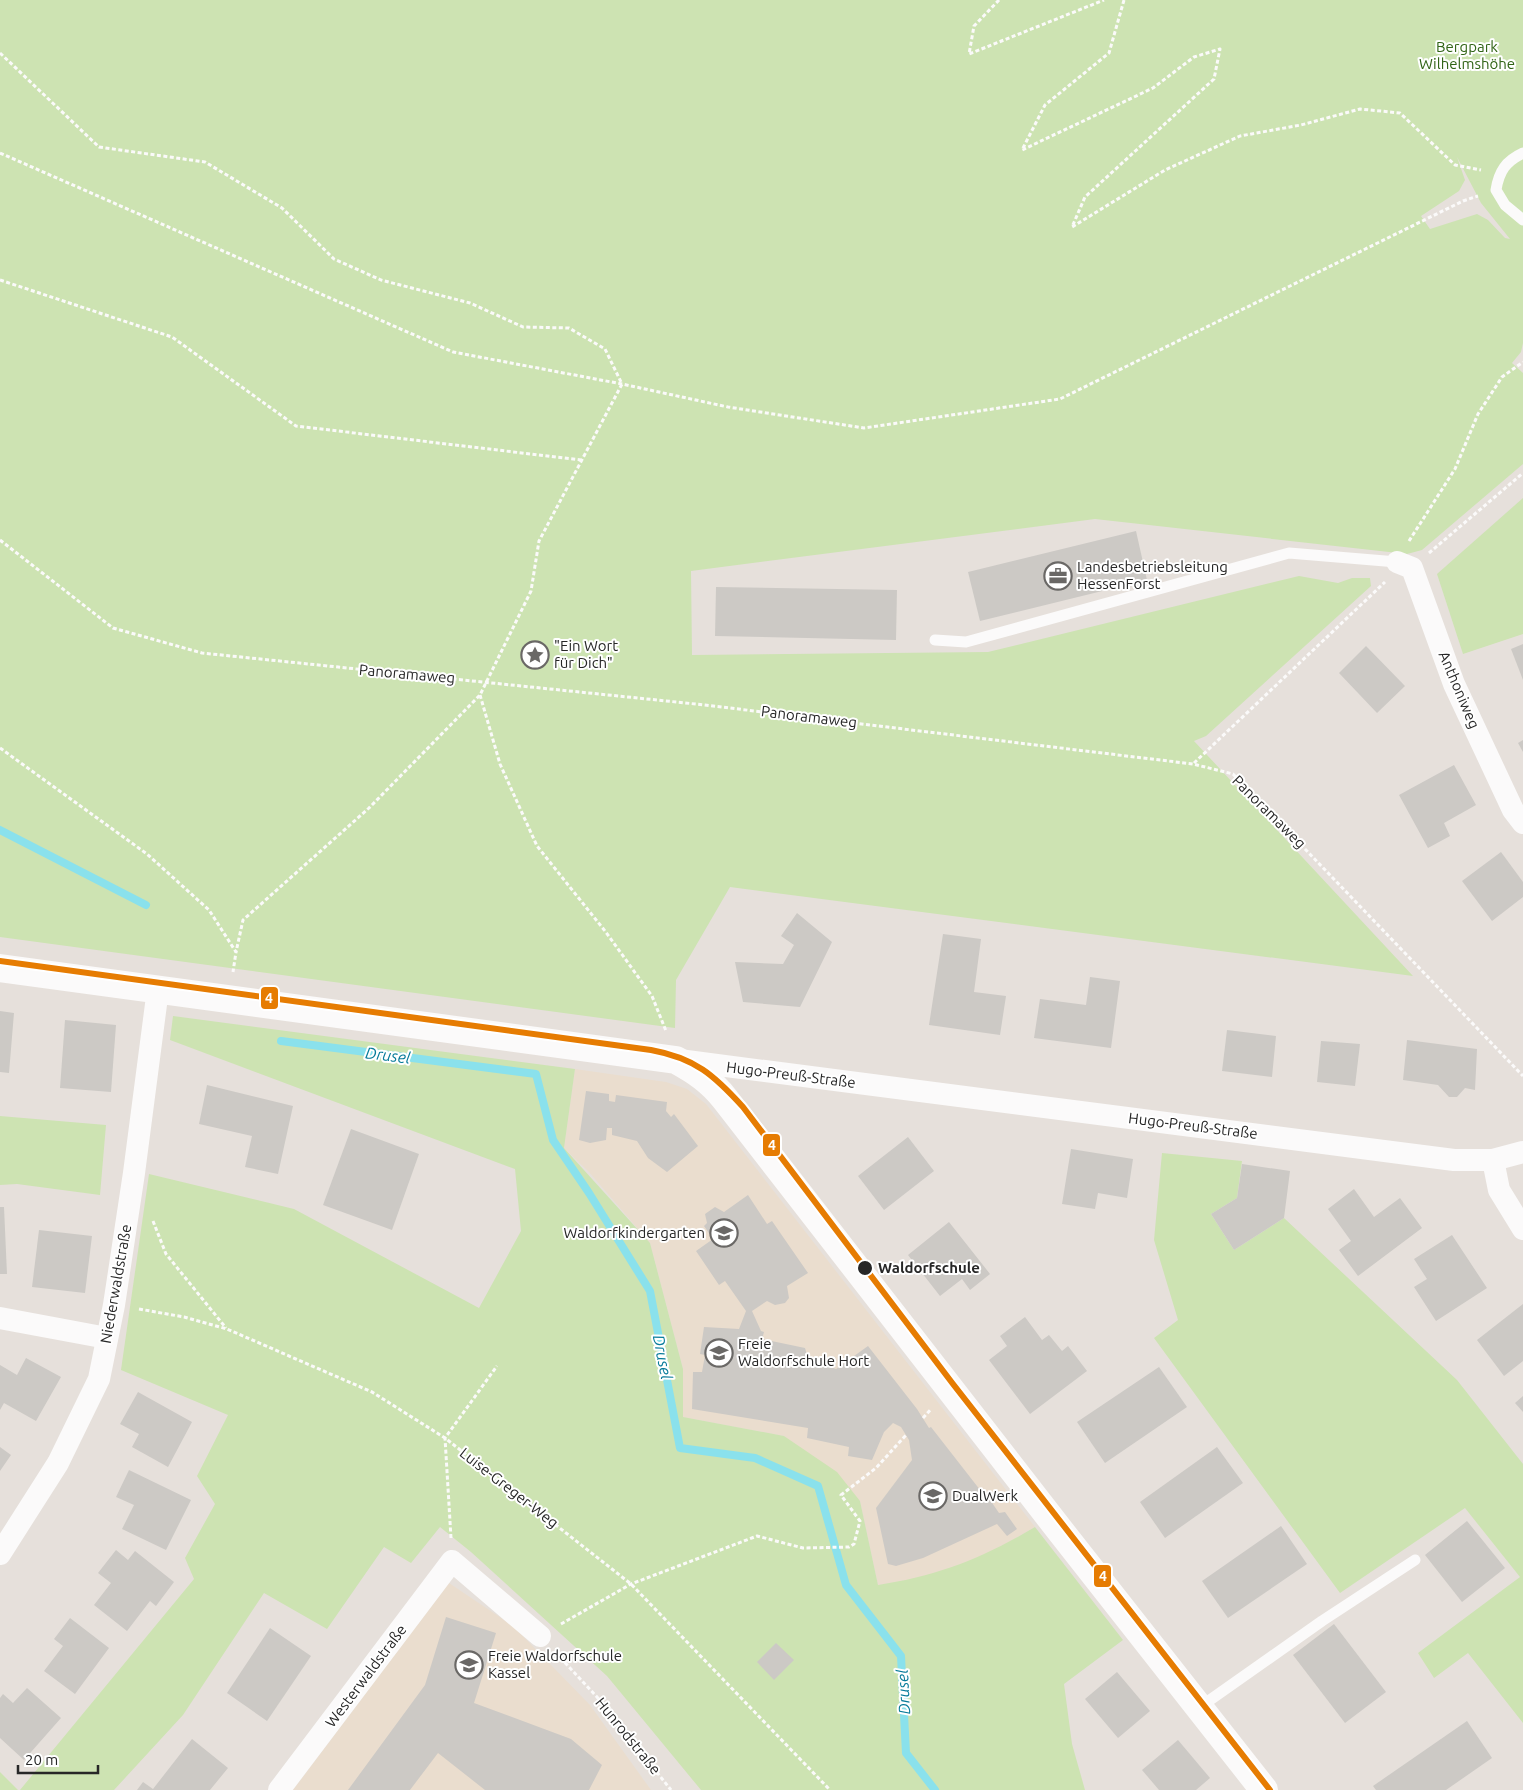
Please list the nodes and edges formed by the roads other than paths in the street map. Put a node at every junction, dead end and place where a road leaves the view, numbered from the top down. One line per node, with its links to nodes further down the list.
1 (1523, 153): 2 (lane)
2 (1523, 220)
3 (1404, 565): 4 (lane); 5 (street, Anthoniweg)
4 (935, 640)
5 (1523, 823)
6 (0, 968): 7 (street, Hugo-Preuß-Straße)
7 (158, 989): 8 (street, Hugo-Preuß-Straße); 13 (street, Niederwaldstraße)
8 (676, 1060): 10 (street, Hugo-Preuß-Straße); 17 (street)
9 (1523, 1152): 10 (street, Hugo-Preuß-Straße)
10 (1493, 1160): 11 (street)
11 (1523, 1229)
12 (0, 1318): 13 (street)
13 (107, 1338): 14 (street, Niederwaldstraße)
14 (0, 1554)
15 (1415, 1560): 17 (lane)
16 (540, 1636): 18 (street, Westerwaldstraße)
17 (1200, 1707): 19 (street)
18 (279, 1790)
19 (1264, 1790)

